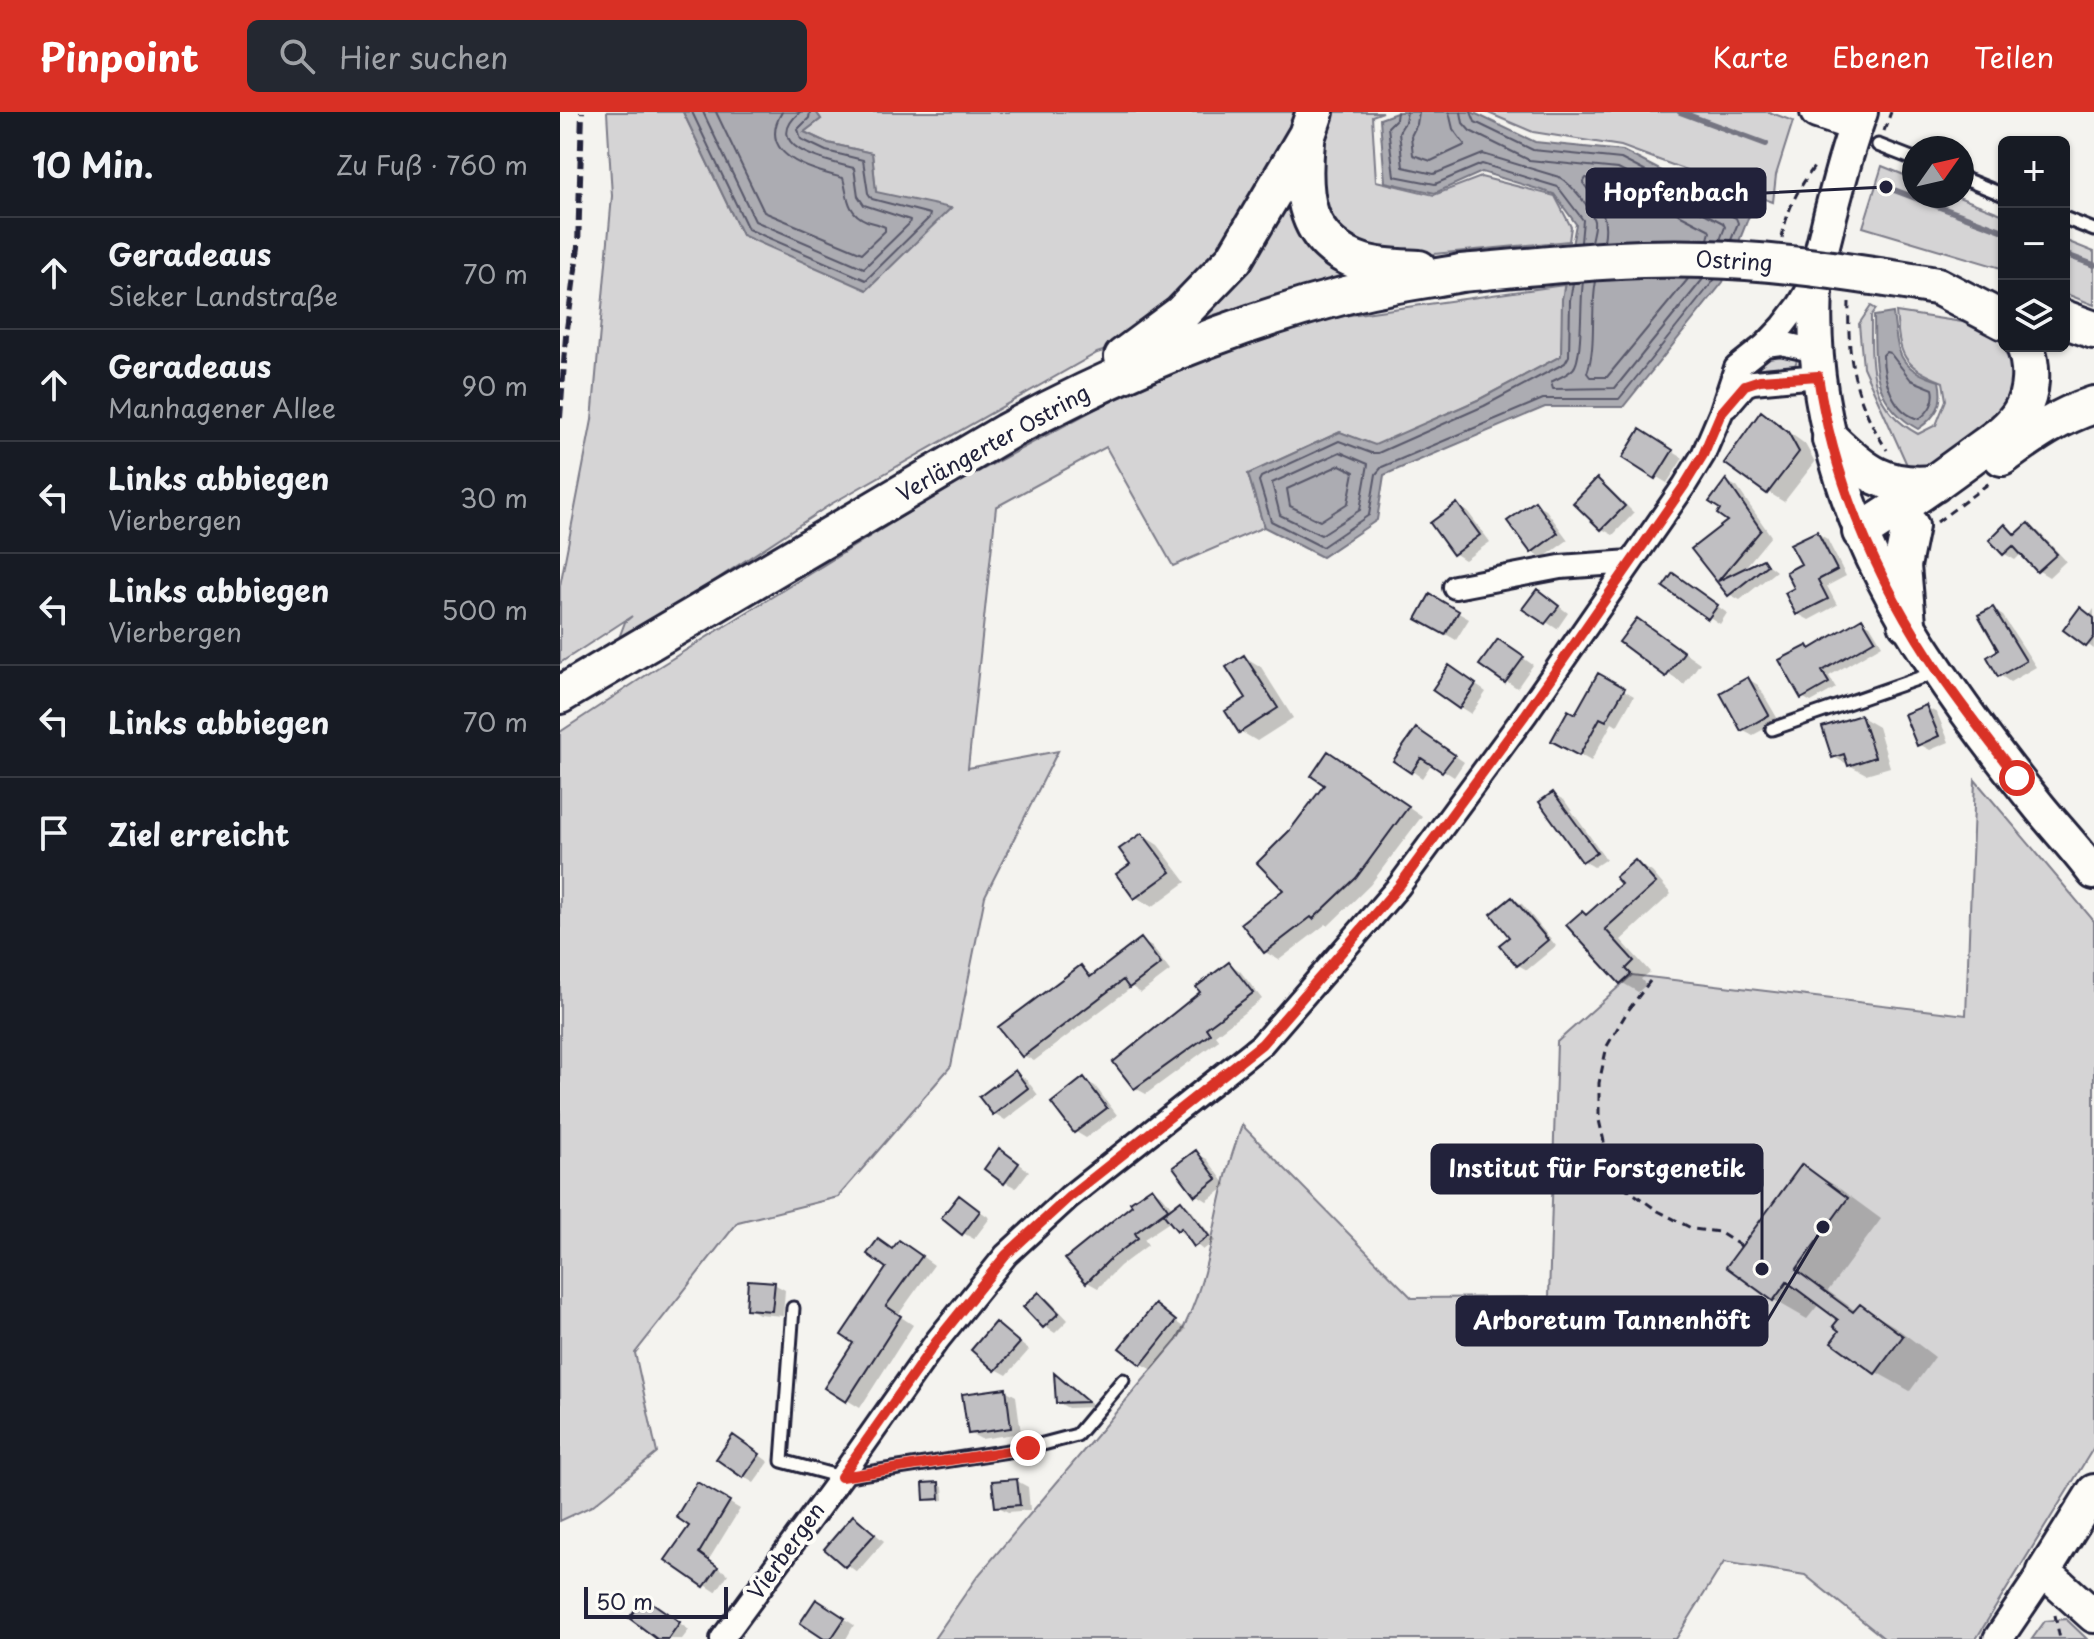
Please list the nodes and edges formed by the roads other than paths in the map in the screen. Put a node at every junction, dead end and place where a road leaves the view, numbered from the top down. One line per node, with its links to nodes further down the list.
1 (1817, 112): 3 (main road)
2 (1311, 123): 9 (main road); 19 (main road)
3 (1865, 127): 4 (lane); 10 (main road)
4 (1902, 151)
5 (1974, 183): 6 (lane)
6 (1998, 193)
7 (2070, 220): 8 (lane)
8 (2094, 230)
9 (1461, 273): 11 (main road, Ostring, bridge); 19 (main road, Verlängerter Ostring)
10 (1818, 273): 16 (street, Vierbergen); 18 (main road)
11 (1937, 286): 12 (main road, Ostring); 13 (main road)
12 (1998, 301)
13 (1998, 318)
14 (2070, 321): 15 (main road)
15 (2094, 330)
16 (1765, 345): 18 (street); 21 (street, Vierbergen)
17 (2026, 352): 23 (main road)
18 (1817, 363): 21 (street, Vierbergen); 22 (main road)
19 (1070, 397): 30 (main road, Verlängerter Ostring)
20 (2094, 405): 24 (main road)
21 (1721, 413): 26 (street, Vierbergen)
22 (1831, 440): 23 (main road); 25 (main road)
23 (1918, 484): 25 (main road)
24 (1910, 526): 25 (main road); 28 (main road)
25 (1866, 541): 28 (main road)
26 (1631, 562): 27 (street); 35 (street, Vierbergen)
27 (1455, 587)
28 (1907, 623): 29 (main road)
29 (1939, 672): 31 (lane); 32 (main road)
30 (572, 687)
31 (1772, 729)
32 (2094, 873)
33 (793, 1308): 35 (lane)
34 (1123, 1380): 35 (lane)
35 (841, 1477): 39 (street, Vierbergen)
36 (2094, 1491): 37 (main road)
37 (2044, 1571): 38 (main road); 40 (street)
38 (2094, 1616)
39 (722, 1639)
40 (1998, 1639)

